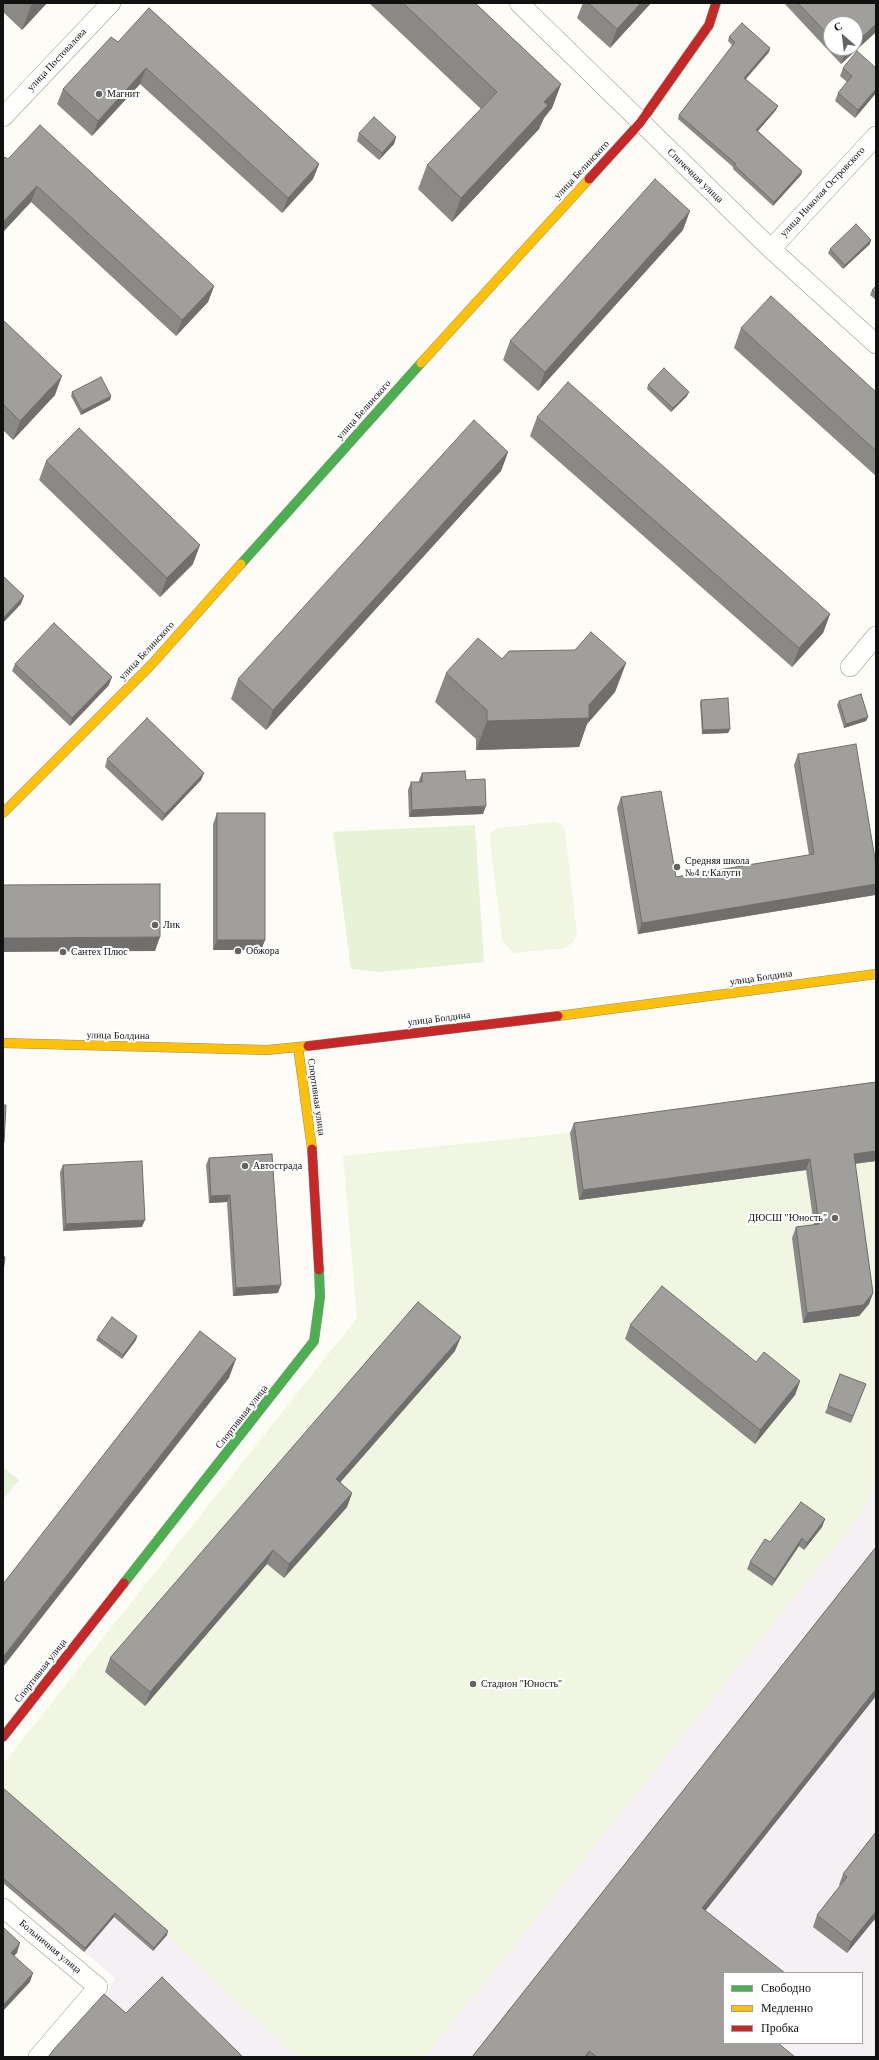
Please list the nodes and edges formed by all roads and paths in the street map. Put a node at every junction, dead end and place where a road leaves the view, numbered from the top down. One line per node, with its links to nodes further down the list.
1 (111, 3): 4 (street, улица Постовалова)
2 (519, 3): 5 (street, Спичечная улица)
3 (716, 3): 5 (street, улица Белинского)
4 (3, 117)
5 (640, 123): 7 (street, Спичечная улица); 11 (street, улица Белинского)
6 (876, 136): 7 (street, улица Николая Островского)
7 (771, 249): 8 (street, Спичечная улица)
8 (876, 344)
9 (876, 636): 10 (street)
10 (850, 667)
11 (3, 813)
12 (876, 974): 14 (street, улица Болдина)
13 (3, 1043): 14 (street, улица Болдина)
14 (298, 1047): 15 (street, Спортивная улица)
15 (3, 1737)
16 (3, 1908): 17 (street, Больничная улица)
17 (38, 2057)

